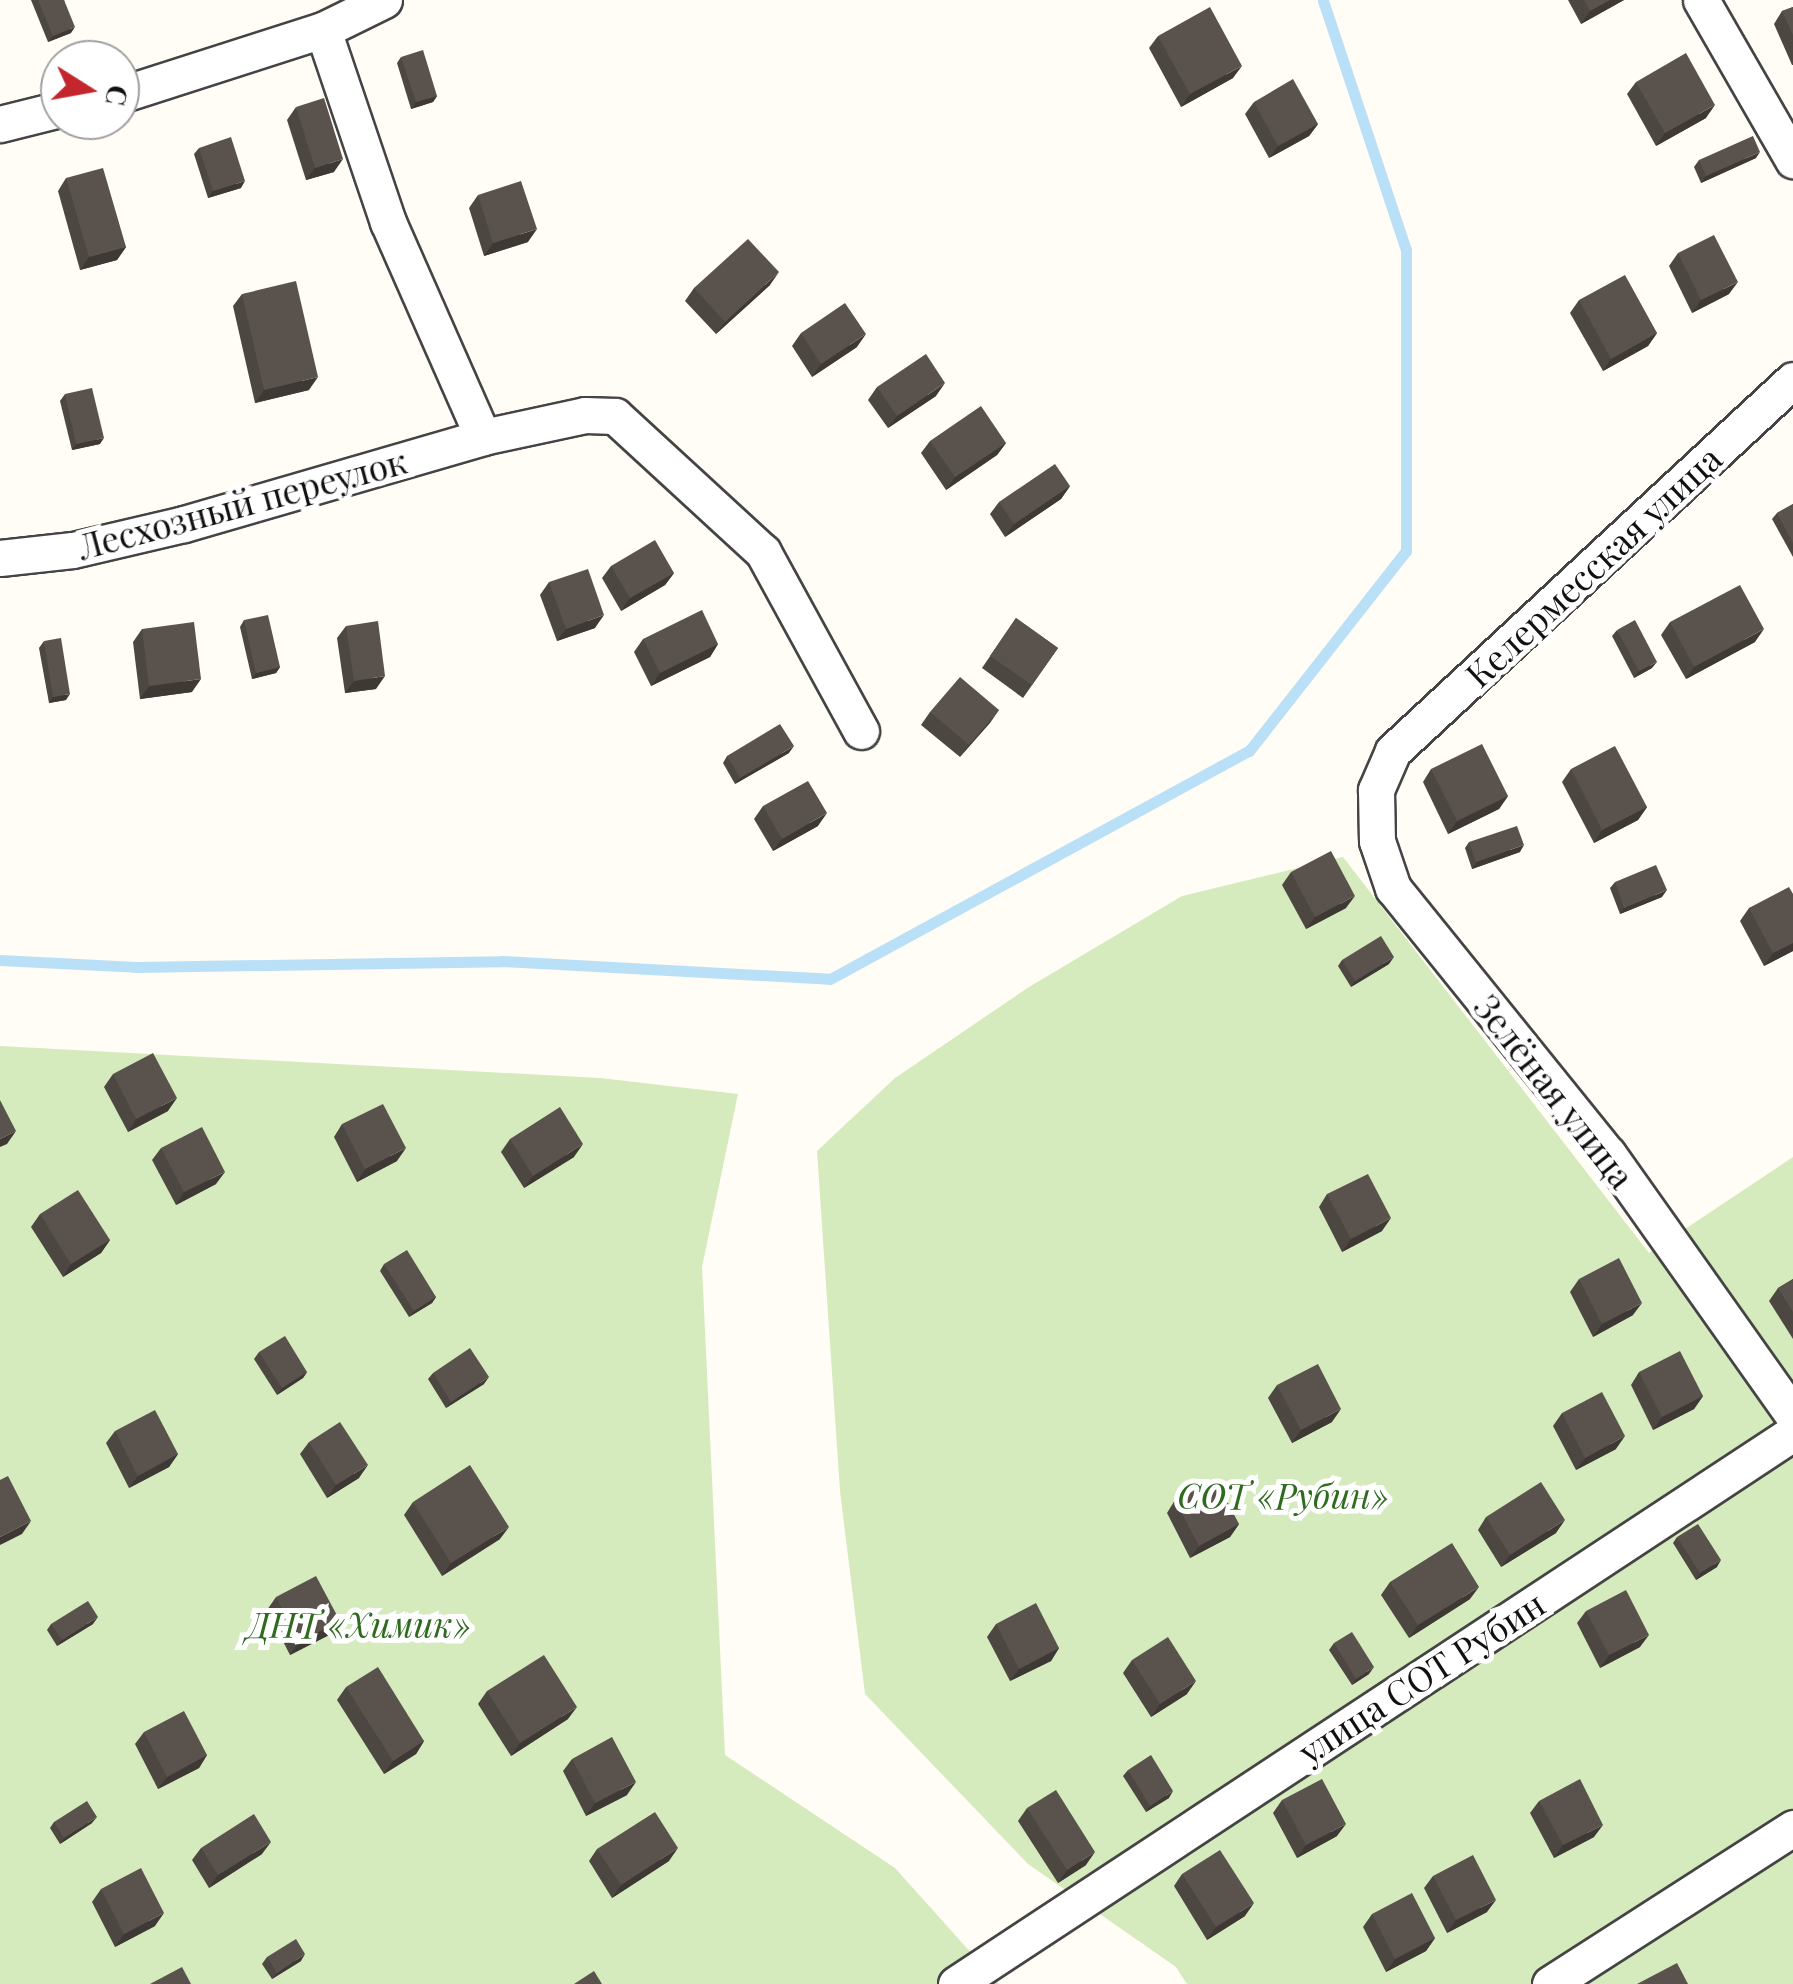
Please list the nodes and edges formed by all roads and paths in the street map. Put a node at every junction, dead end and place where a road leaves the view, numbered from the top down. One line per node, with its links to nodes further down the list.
1 (384, 0): 3 (street)
2 (1701, 0): 7 (street)
3 (323, 30): 4 (street); 9 (street)
4 (140, 89)
5 (40, 114): 6 (street)
6 (0, 124)
7 (1793, 160)
8 (1793, 380): 12 (street, Келермесская улица)
9 (482, 437): 10 (street, Лесхозный переулок); 11 (street, Лесхозный переулок)
10 (0, 558)
11 (861, 731)
12 (1393, 751): 13 (street, Зелёная улица)
13 (1793, 1415)
14 (1793, 1432): 16 (street, улица СОТ Рубин)
15 (1793, 1828): 17 (street)
16 (956, 1984)
17 (1550, 1984)

